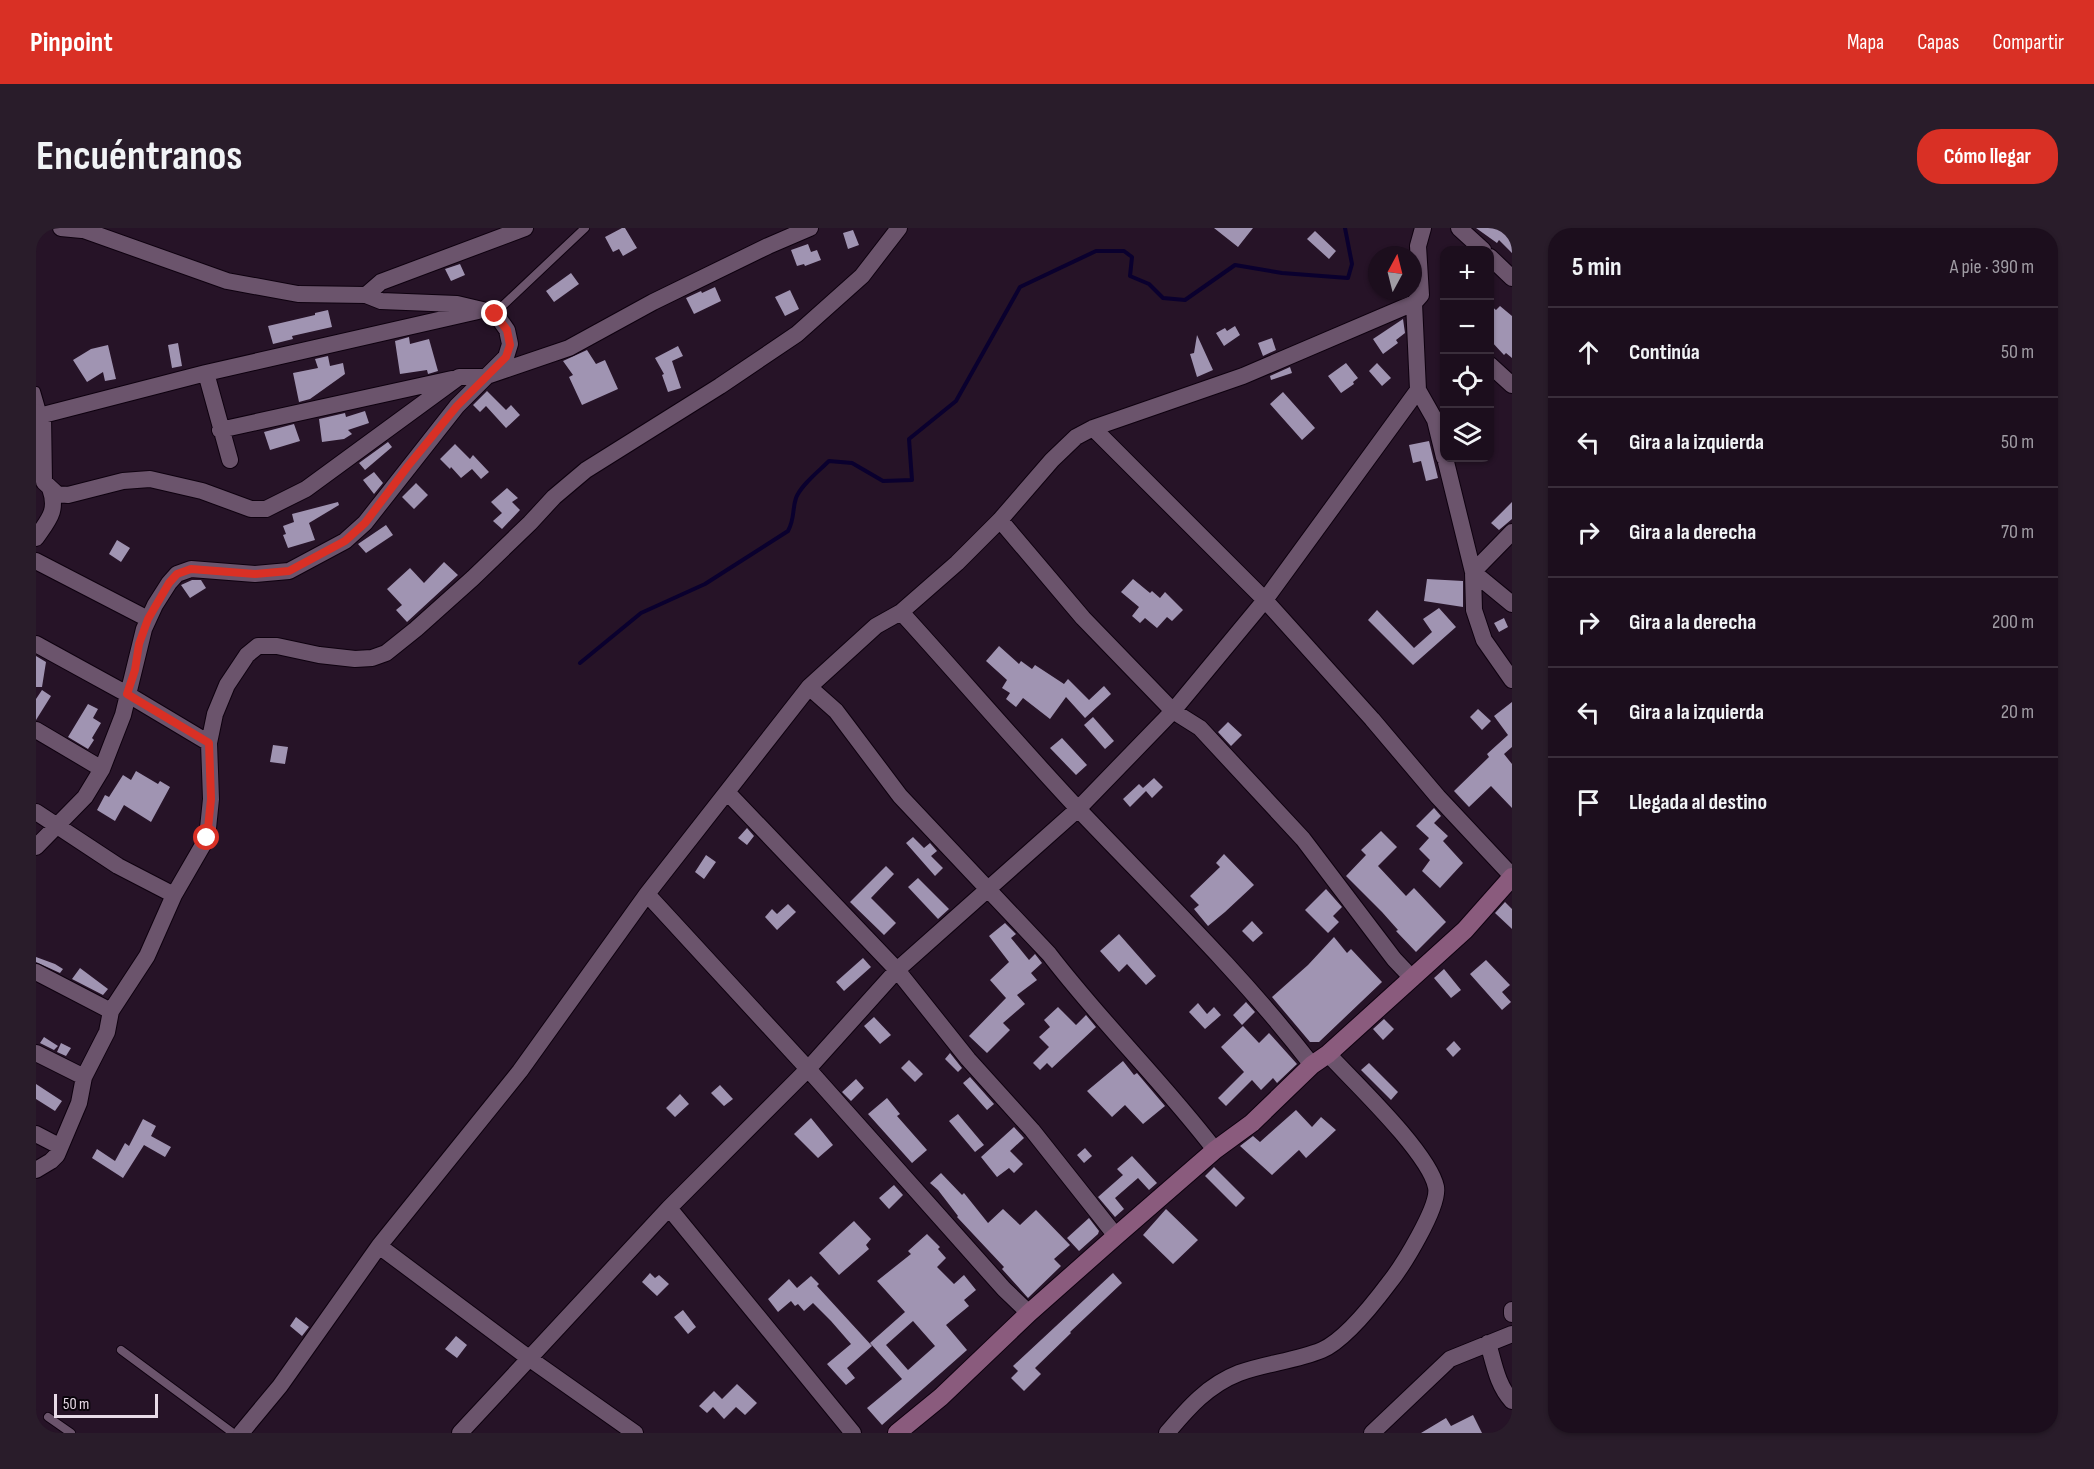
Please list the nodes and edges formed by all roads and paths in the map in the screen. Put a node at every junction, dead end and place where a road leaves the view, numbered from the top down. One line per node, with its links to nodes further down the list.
1 (61, 228): 8 (street)
2 (525, 228): 12 (street)
3 (585, 228): 14 (lane)
4 (810, 228): 17 (street)
5 (899, 228): 44 (street)
6 (1422, 228): 13 (street)
7 (1459, 228): 9 (street)
8 (80, 229): 12 (street)
9 (1479, 246)
10 (1494, 261): 11 (street)
11 (1512, 278)
12 (366, 295): 14 (street)
13 (1414, 303): 20 (street); 23 (street)
14 (488, 312): 16 (street); 17 (street)
15 (1494, 369): 19 (street)
16 (206, 373): 22 (street); 24 (street)
17 (484, 377): 18 (street); 37 (street)
18 (459, 378): 24 (street); 28 (street)
19 (1512, 385)
20 (1418, 390): 25 (street); 34 (street)
21 (36, 391): 22 (lane)
22 (39, 414): 28 (street)
23 (1093, 428): 29 (street); 34 (street)
24 (220, 430): 26 (street)
25 (1440, 438)
26 (230, 460)
27 (1446, 462): 33 (street)
28 (50, 488): 31 (street)
29 (1000, 520): 36 (street); 42 (street)
30 (1512, 532): 33 (street)
31 (36, 538)
32 (36, 561): 37 (street)
33 (1473, 572): 35 (street); 39 (street)
34 (1265, 600): 42 (street); 51 (street)
35 (1512, 604)
36 (901, 612): 40 (street); 47 (street)
37 (148, 619): 41 (street)
38 (36, 644): 41 (street)
39 (1512, 680)
40 (809, 687): 46 (street); 52 (street)
41 (127, 694): 44 (street); 45 (street)
42 (1173, 711): 47 (street); 57 (street)
43 (36, 730): 45 (street)
44 (209, 743): 54 (street)
45 (102, 769): 49 (street)
46 (727, 792): 53 (street); 55 (street)
47 (1078, 809): 52 (street); 61 (street)
48 (36, 812): 49 (street)
49 (56, 826): 50 (street); 54 (street)
50 (36, 847)
51 (1512, 876): 57 (street)
52 (988, 887): 55 (street); 65 (street)
53 (647, 894): 62 (street); 71 (street)
54 (174, 895): 58 (street)
55 (897, 970): 62 (street); 70 (street)
56 (36, 972): 58 (street)
57 (1412, 978): 60 (street)
58 (111, 1011): 63 (street)
59 (36, 1053): 63 (street)
60 (1328, 1054): 61 (street); 86 (street)
61 (1312, 1065): 65 (street)
62 (808, 1070): 69 (street); 72 (street)
63 (84, 1077): 67 (street)
64 (36, 1134): 67 (street)
65 (1215, 1150): 70 (street)
66 (36, 1152): 67 (street)
67 (55, 1154): 68 (street)
68 (36, 1170)
69 (669, 1208): 76 (street); 84 (street)
70 (1116, 1236): 72 (street)
71 (379, 1246): 76 (street); 81 (street)
72 (1029, 1313): 85 (street)
73 (1512, 1335): 74 (street)
74 (1488, 1342): 77 (street); 87 (street)
75 (121, 1350): 80 (lane)
76 (530, 1359): 82 (street); 83 (street)
77 (1512, 1401)
78 (48, 1417): 79 (lane)
79 (71, 1433)
80 (233, 1433)
81 (241, 1433)
82 (460, 1433)
83 (635, 1433)
84 (853, 1433)
85 (897, 1433)
86 (1167, 1433)
87 (1372, 1433)

